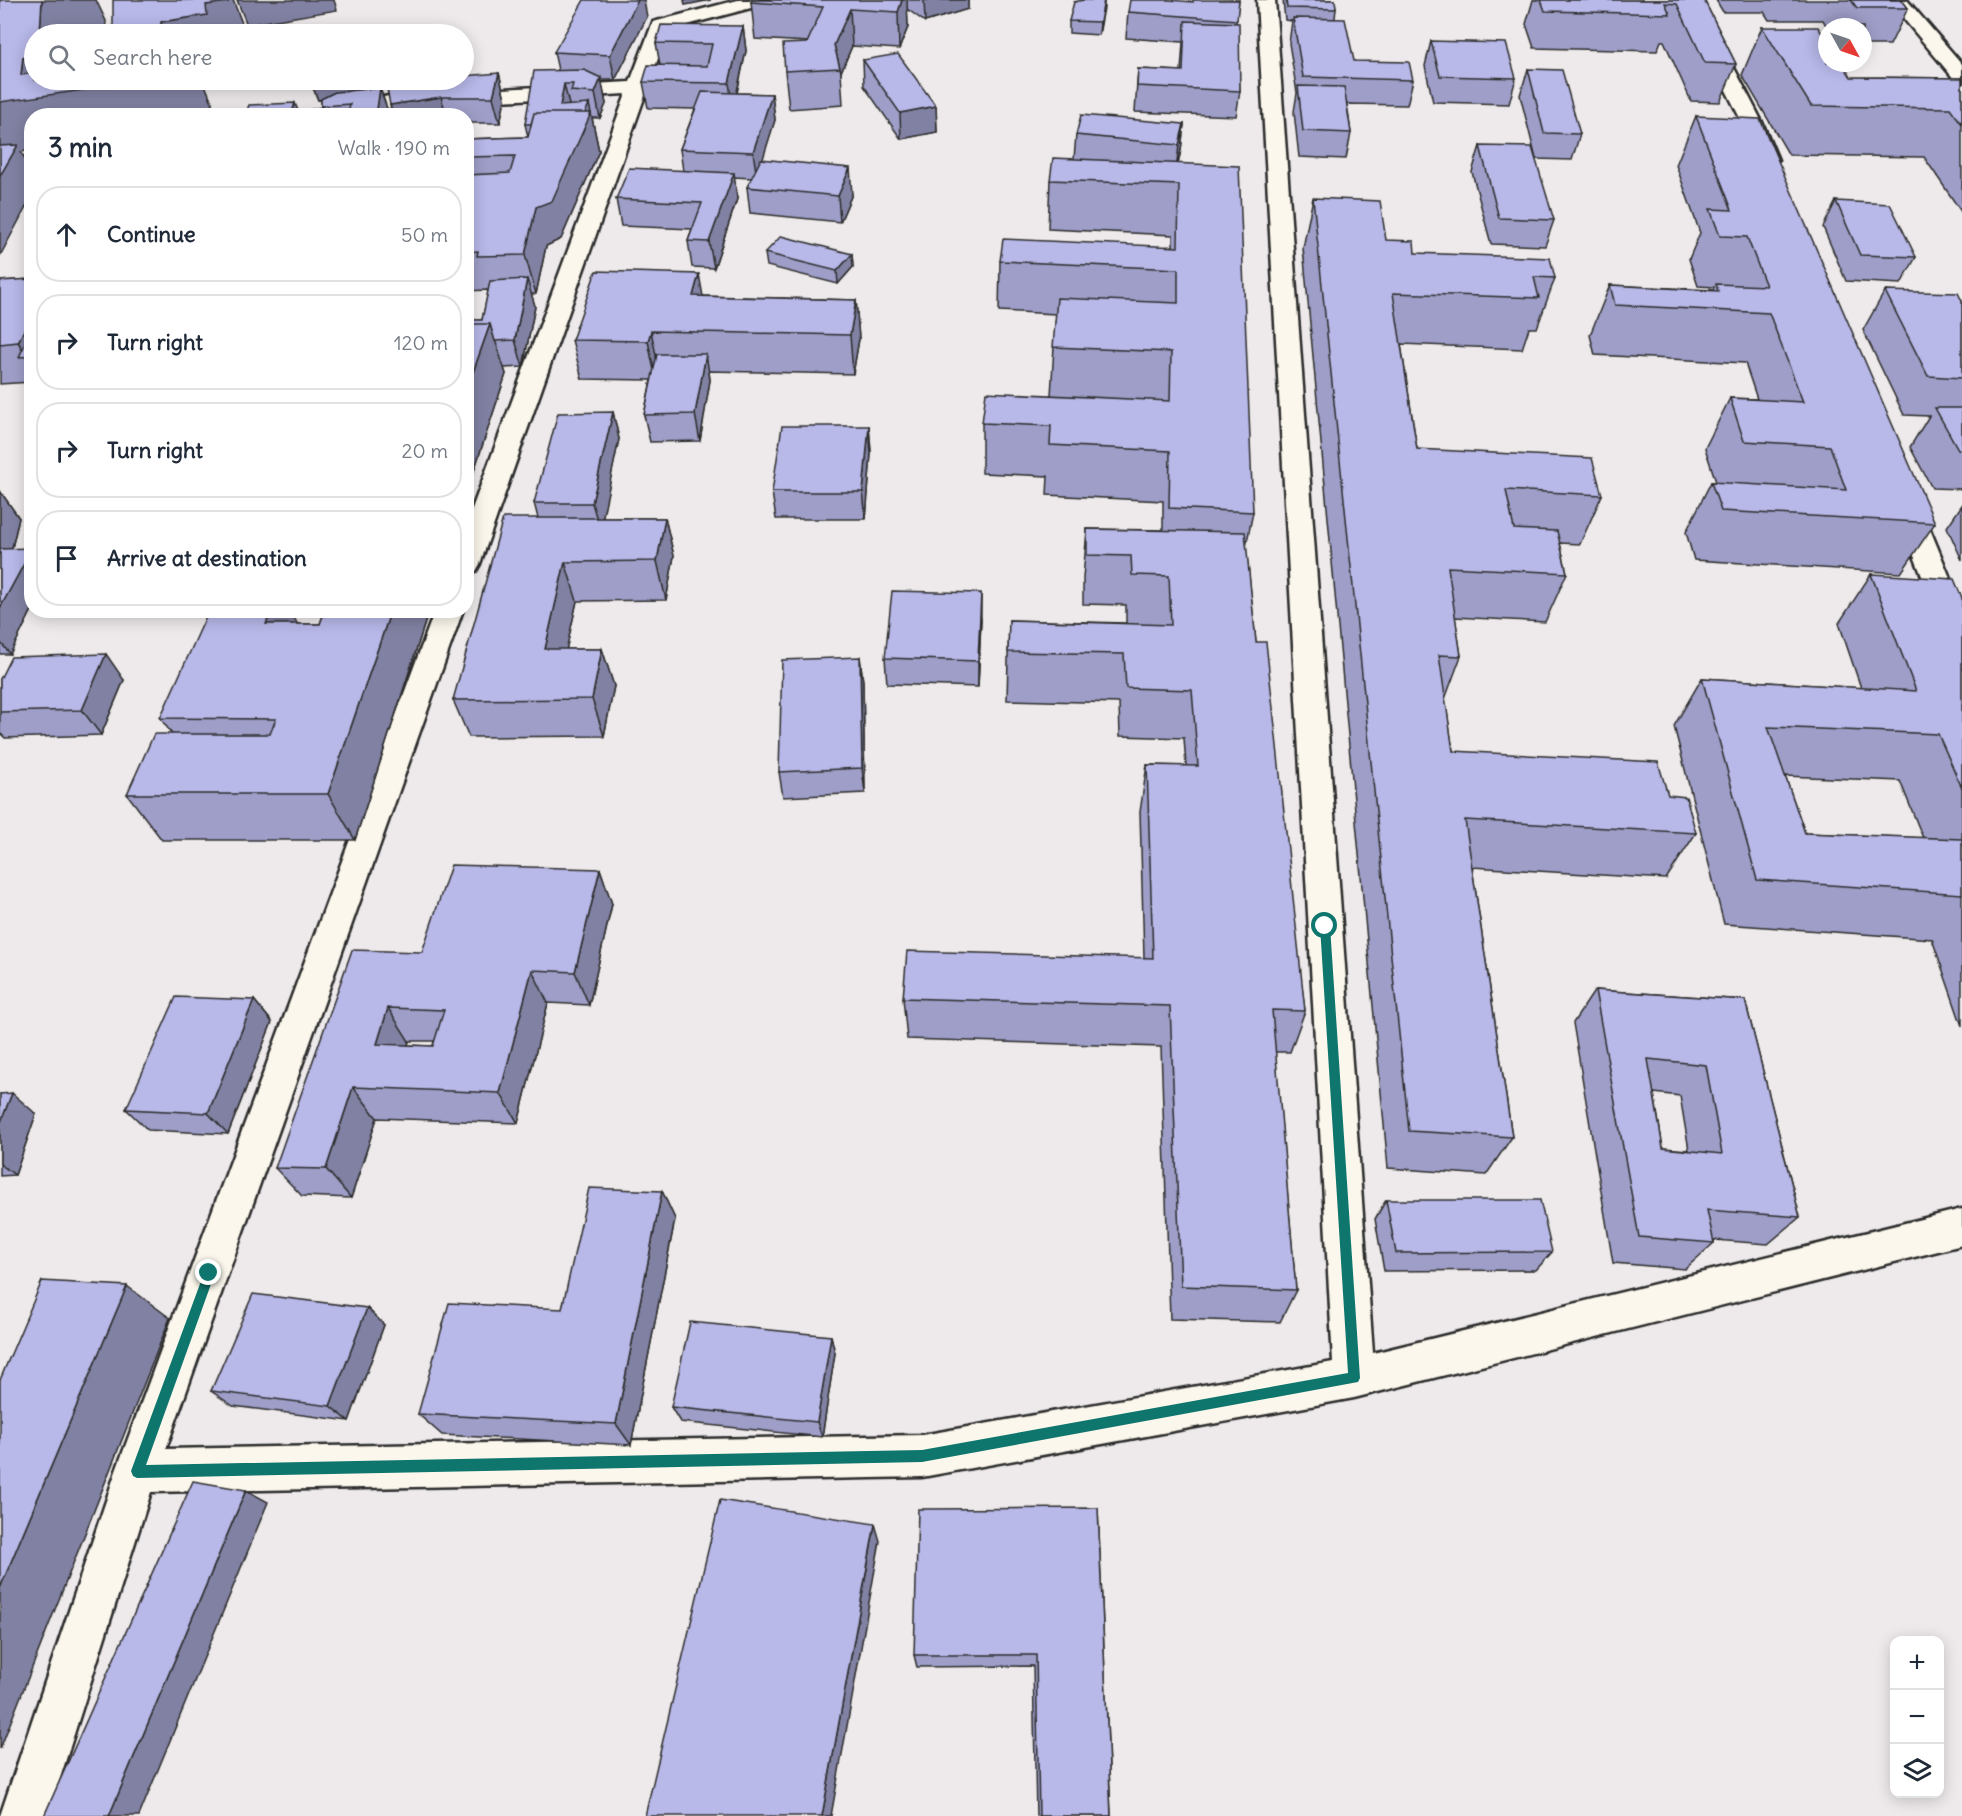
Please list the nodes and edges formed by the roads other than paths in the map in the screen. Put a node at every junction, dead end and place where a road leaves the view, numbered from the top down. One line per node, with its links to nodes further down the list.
1 (760, 0): 6 (street)
2 (1266, 0): 14 (street)
3 (1690, 0): 8 (street)
4 (1897, 0): 5 (street)
5 (1962, 76)
6 (639, 87): 7 (street); 10 (street)
7 (358, 108)
8 (1774, 177)
9 (1895, 476): 12 (street)
10 (474, 542)
11 (447, 618): 15 (street)
12 (1962, 642)
13 (1962, 1227): 14 (street)
14 (1354, 1378): 15 (street)
15 (137, 1471): 16 (street)
16 (24, 1816)

